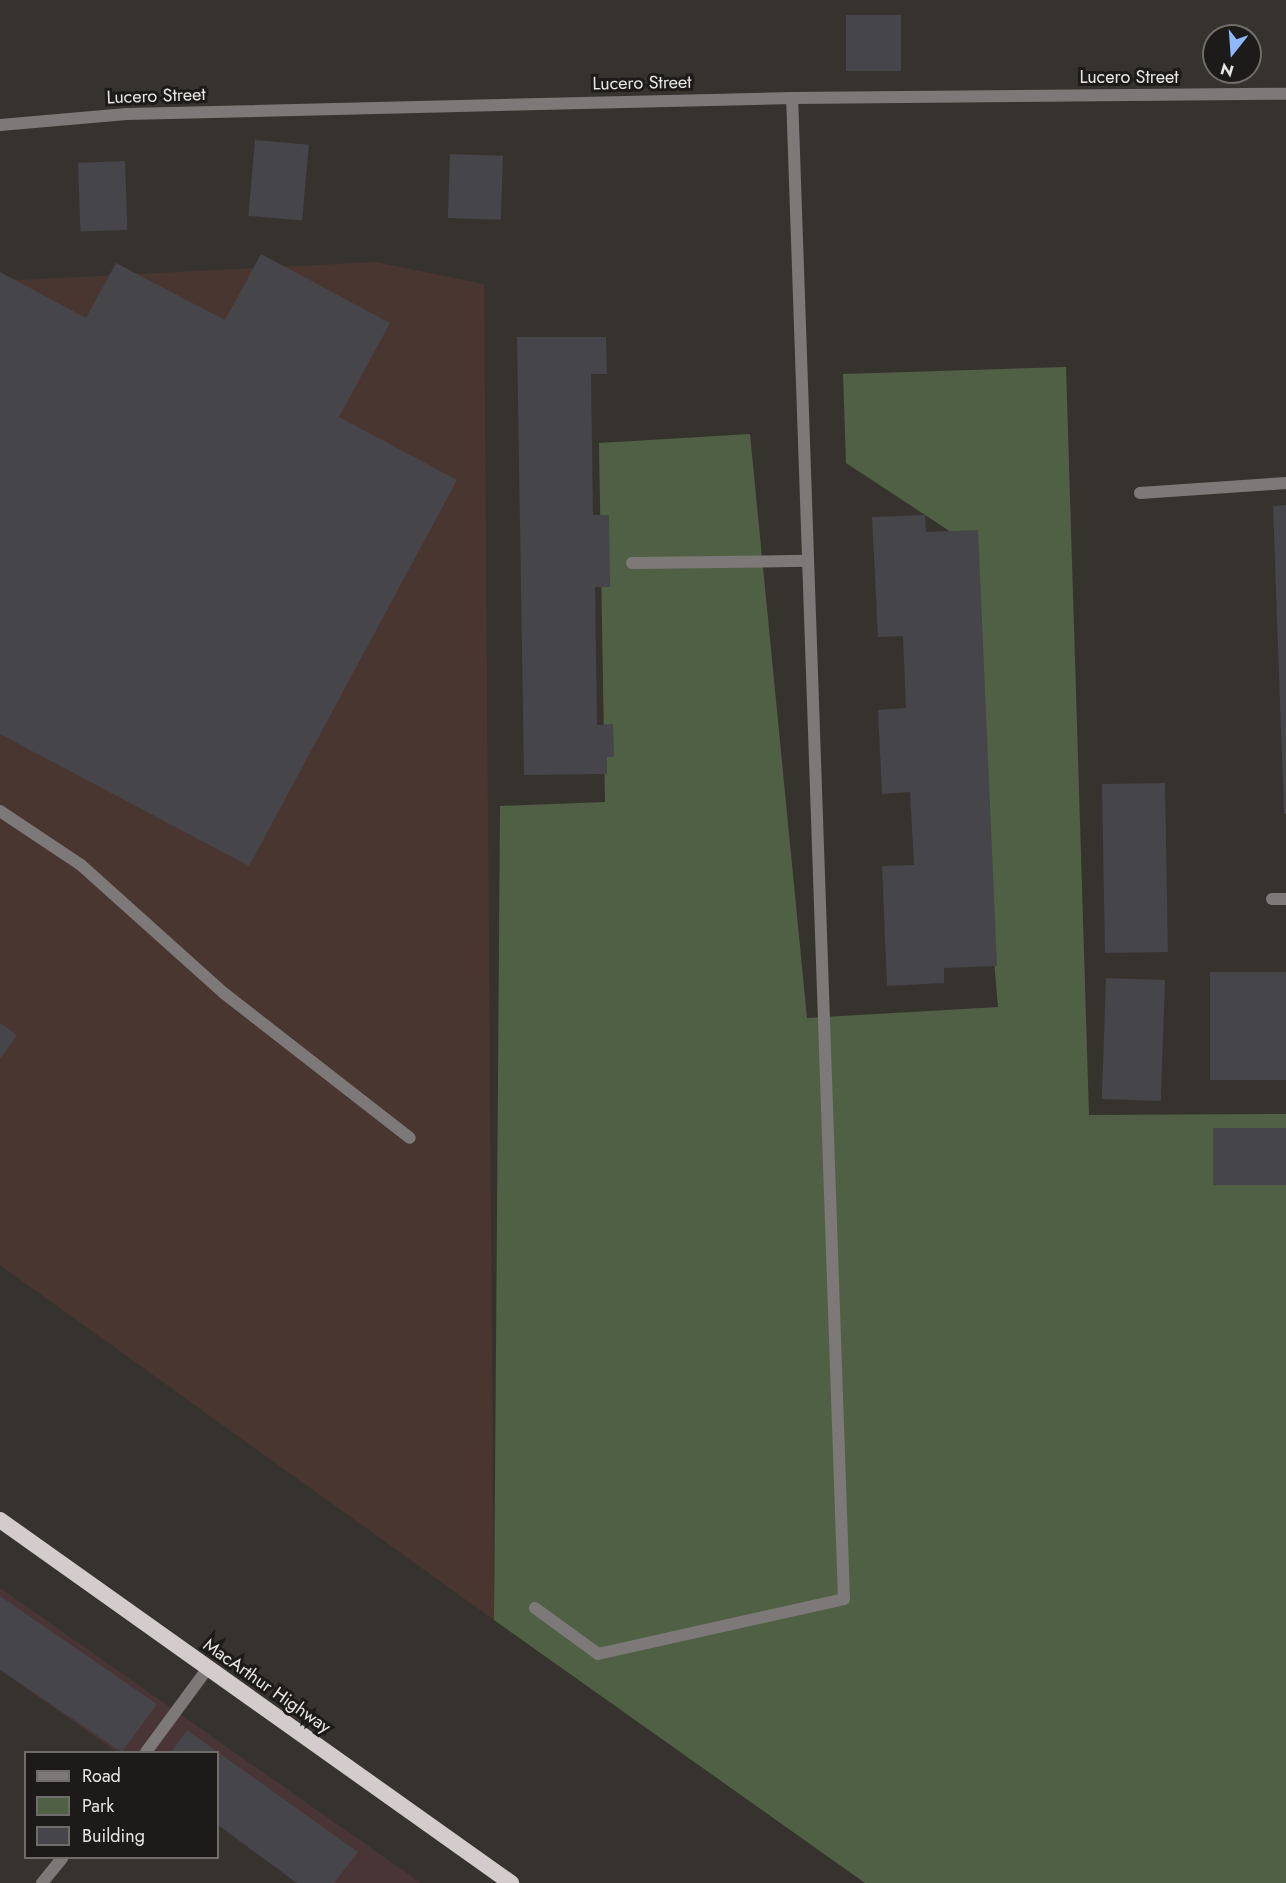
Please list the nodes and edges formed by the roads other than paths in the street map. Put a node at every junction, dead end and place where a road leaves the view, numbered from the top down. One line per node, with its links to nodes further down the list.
1 (1286, 94): 2 (street, Lucero Street)
2 (792, 98): 3 (street, Lucero Street); 6 (street)
3 (0, 125)
4 (1286, 483): 5 (street)
5 (1140, 493)
6 (808, 561): 7 (street); 13 (street)
7 (632, 563)
8 (0, 811): 11 (street)
9 (1272, 899): 10 (street)
10 (1286, 899)
11 (410, 1138)
12 (0, 1520): 14 (highway, MacArthur Highway)
13 (535, 1608)
14 (208, 1668): 15 (street); 18 (highway, MacArthur Highway)
15 (147, 1751)
16 (60, 1859): 17 (street)
17 (42, 1883)
18 (511, 1883)

